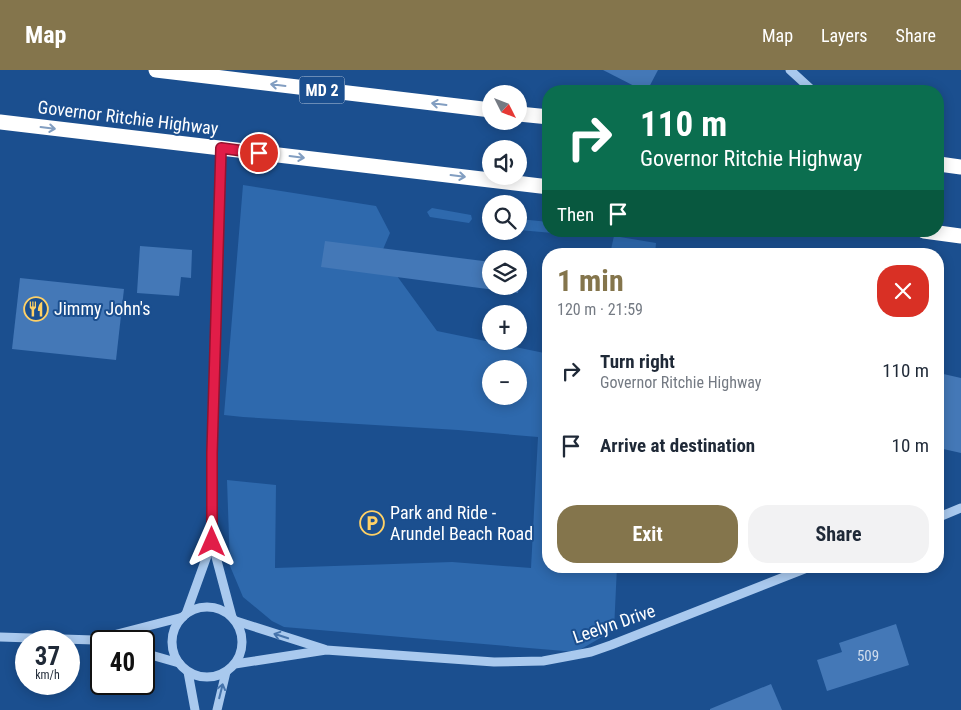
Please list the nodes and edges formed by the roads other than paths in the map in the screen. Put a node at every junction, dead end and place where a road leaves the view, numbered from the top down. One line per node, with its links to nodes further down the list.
1 (156, 70): 4 (highway, MD 2, one-way to 1)
2 (790, 70): 3 (street)
3 (806, 85)
4 (482, 109)
5 (528, 115): 6 (highway)
6 (542, 116)
7 (0, 122): 8 (highway, Governor Ritchie Highway, one-way to 8)
8 (221, 148): 11 (highway, Governor Ritchie Highway, one-way to 11); 16 (street)
9 (944, 165): 10 (highway)
10 (961, 167)
11 (542, 186)
12 (944, 234): 13 (highway)
13 (961, 236)
14 (961, 508): 15 (street)
15 (944, 514)
16 (212, 542): 18 (street); 19 (street)
17 (794, 573): 23 (street, Leelyn Drive)
18 (184, 615): 19 (street); 20 (street); 25 (street)
19 (234, 619): 23 (street, Leelyn Drive, one-way to 19); 26 (street)
20 (134, 630)
21 (0, 637): 22 (street)
22 (90, 641)
23 (326, 650): 26 (street, Leelyn Drive)
24 (155, 656): 25 (street)
25 (179, 663): 27 (street)
26 (235, 664): 28 (street)
27 (188, 672): 28 (street); 29 (street)
28 (226, 672): 30 (street, one-way to 28)
29 (195, 710)
30 (217, 710)

